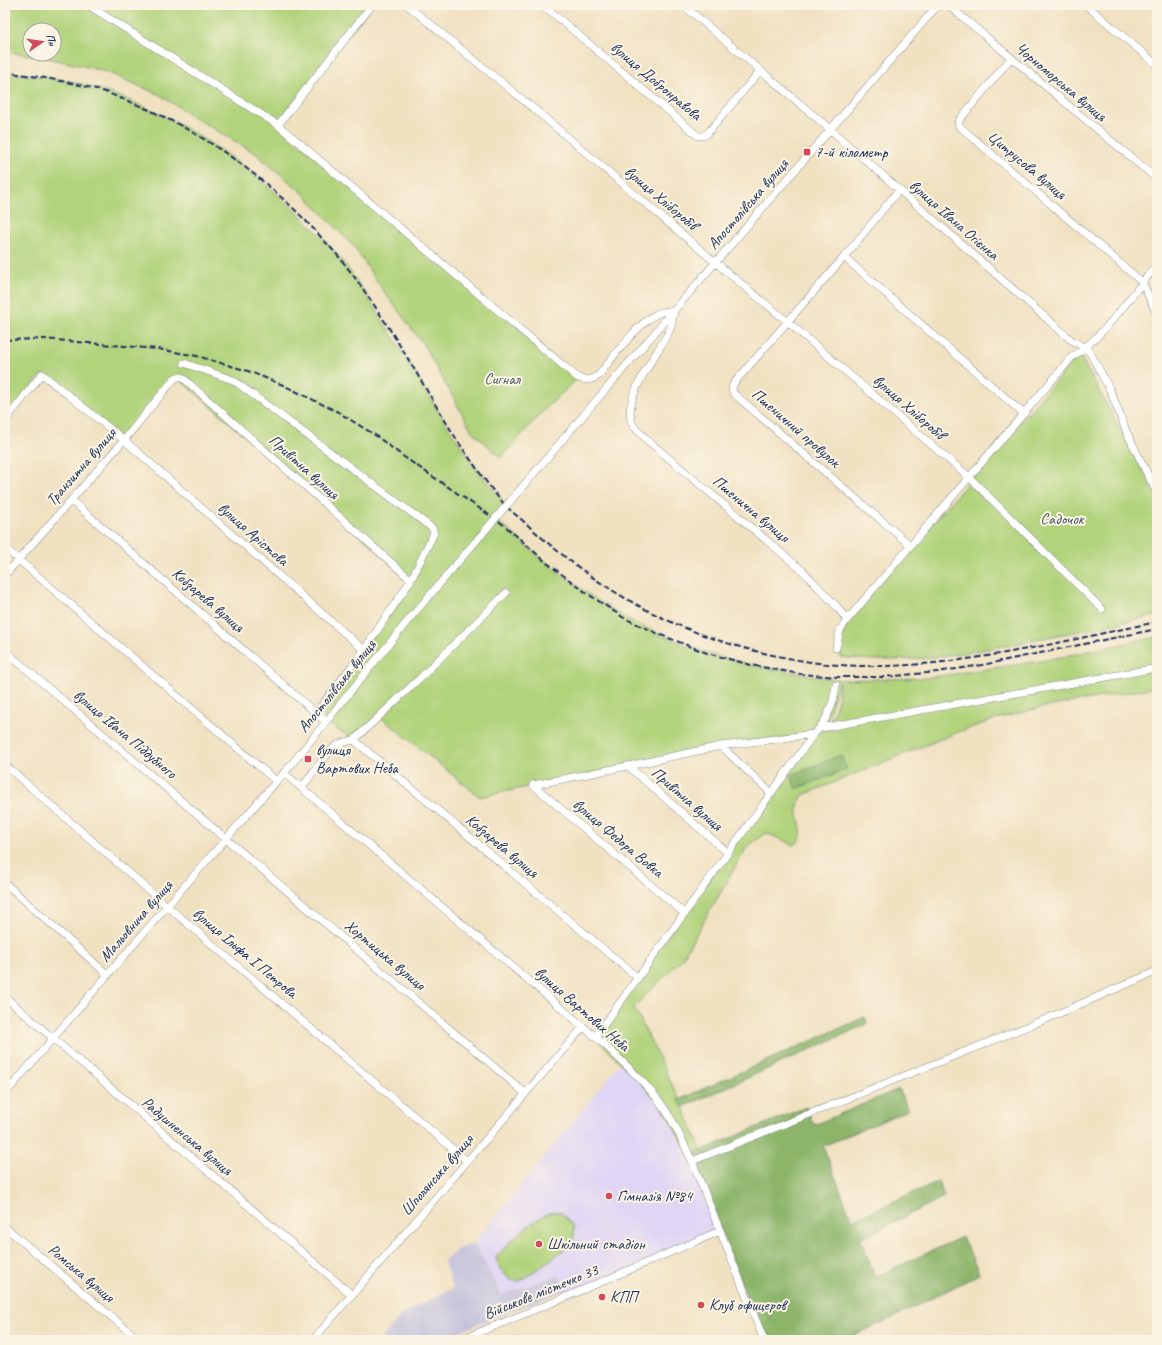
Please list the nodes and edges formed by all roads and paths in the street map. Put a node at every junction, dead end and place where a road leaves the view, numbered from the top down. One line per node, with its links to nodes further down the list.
1 (88, 5): 12 (street)
2 (372, 5): 12 (street)
3 (407, 5): 17 (street, вулиця Хліборобів)
4 (543, 5): 11 (street, вулиця Добронравова)
5 (683, 5): 11 (street, вулиця Івана Огієнка)
6 (938, 5): 13 (street, Апостолівська вулиця)
7 (948, 5): 9 (street, Чорноморська вулиця)
8 (1086, 5): 10 (street)
9 (1011, 58): 14 (street, Чорноморська вулиця); 19 (street, Цитрусова вулиця)
10 (1157, 65)
11 (760, 71): 13 (street, вулиця Івана Огієнка)
12 (278, 125): 20 (street)
13 (831, 130): 15 (street, вулиця Івана Огієнка); 17 (street, Апостолівська вулиця)
14 (1157, 180)
15 (898, 190): 16 (street); 23 (street, вулиця Івана Огієнка)
16 (844, 256): 22 (street); 26 (street)
17 (716, 263): 20 (street, Апостолівська вулиця); 22 (street, вулиця Хліборобів)
18 (1157, 265): 19 (street)
19 (1142, 282): 21 (street); 23 (street)
20 (674, 311): 39 (street, Пшенична вулиця); 46 (street, Апостолівська вулиця, bridge)
21 (1157, 314)
22 (788, 322): 29 (street, вулиця Хліборобів); 32 (street, Пшеничний провулок)
23 (1085, 348): 26 (street); 30 (street, вулиця Івана Огієнка)
24 (184, 363): 36 (street)
25 (177, 377): 28 (street, Транзитна вулиця); 36 (street, Привітна вулиця)
26 (1024, 414): 29 (street)
27 (5, 421): 28 (street, вулиця Арістова)
28 (124, 440): 31 (street, Транзитна вулиця); 41 (street, вулиця Арістова)
29 (969, 477): 32 (street); 38 (street, вулиця Хліборобів)
30 (1157, 493)
31 (71, 500): 34 (street, Транзитна вулиця); 45 (street, Кобзарева вулиця)
32 (910, 545): 39 (street)
33 (5, 548): 34 (street)
34 (19, 560): 35 (street, Транзитна вулиця); 55 (street)
35 (5, 575)
36 (411, 580): 41 (street)
37 (506, 593): 49 (street)
38 (1102, 609)
39 (847, 620): 40 (street)
40 (836, 648)
41 (364, 650): 45 (street)
42 (5, 651): 59 (street, вулиця Івана Піддубного)
43 (1157, 668): 47 (street)
44 (836, 685): 47 (street)
45 (316, 713): 46 (street, Кобзарева вулиця)
46 (326, 722): 52 (street, Апостолівська вулиця)
47 (821, 728): 48 (street)
48 (814, 734): 50 (street, Привітна вулиця); 58 (street)
49 (350, 741): 57 (street); 66 (street, Кобзарева вулиця)
50 (721, 746): 53 (street, Привітна вулиця); 58 (street)
51 (5, 766): 62 (street, вулиця Ільфа І Петрова)
52 (290, 766): 54 (street, Мальовнича вулиця)
53 (628, 766): 56 (street, Привітна вулиця); 60 (street, Привітна вулиця)
54 (284, 773): 55 (street, Мальовнича вулиця); 57 (street, вулиця Вартових Неба)
55 (276, 781): 59 (street, Мальовнича вулиця)
56 (533, 784): 63 (street, вулиця Федора Вовка)
57 (302, 787): 68 (street, вулиця Вартових Неба)
58 (771, 793): 60 (street)
59 (226, 838): 62 (street, Мальовнича вулиця); 71 (street, Хортицька вулиця)
60 (728, 853): 63 (street)
61 (5, 883): 65 (street)
62 (167, 906): 65 (street, Мальовнича вулиця); 73 (street, вулиця Ільфа І Петрова)
63 (684, 914): 66 (street)
64 (1157, 971): 74 (street)
65 (108, 975): 70 (street, Мальовнича вулиця)
66 (638, 978): 69 (street)
67 (5, 997): 70 (street, Радушненська вулиця)
68 (583, 1027): 69 (street, вулиця Вартових Неба); 71 (street, Шполянська вулиця)
69 (595, 1037): 74 (street, вулиця Вартових Неба)
70 (52, 1039): 72 (street, Мальовнича вулиця); 77 (street, Радушненська вулиця)
71 (525, 1093): 73 (street, Шполянська вулиця)
72 (5, 1094)
73 (468, 1161): 77 (street, Шполянська вулиця)
74 (692, 1161): 76 (street, вулиця Вартових Неба)
75 (5, 1227): 78 (street, Ромська вулиця)
76 (720, 1231): 80 (street, Військове містечко 33); 81 (street, вулиця Вартових Неба)
77 (352, 1295): 79 (street, Шполянська вулиця)
78 (139, 1340)
79 (313, 1340)
80 (460, 1340)
81 (764, 1340)

